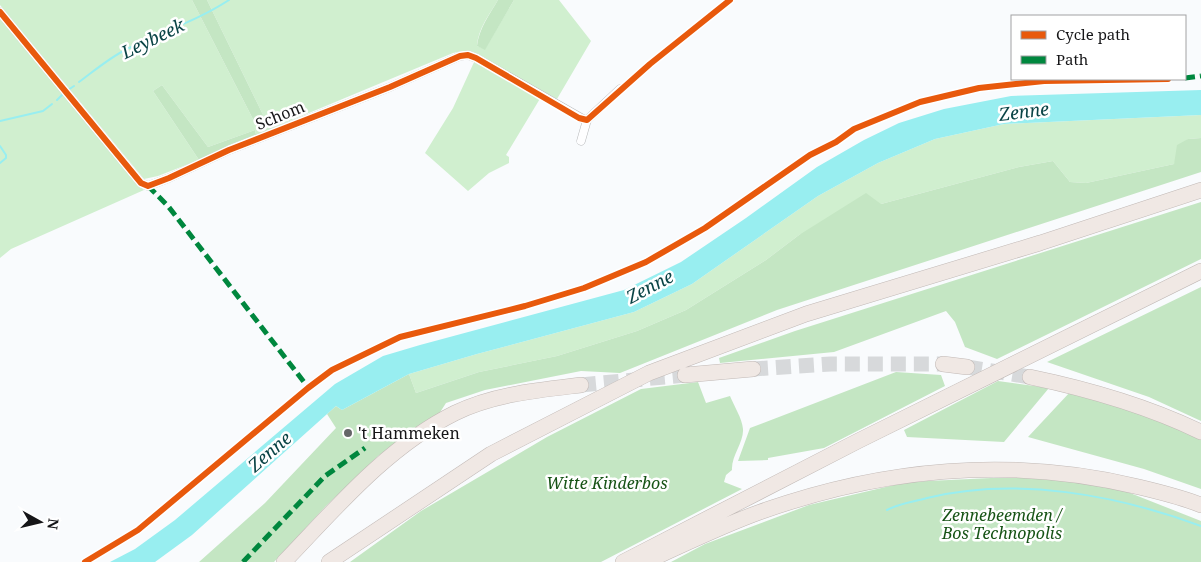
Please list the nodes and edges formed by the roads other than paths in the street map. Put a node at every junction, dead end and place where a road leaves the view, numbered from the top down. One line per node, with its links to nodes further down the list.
1 (0, 12): 3 (street, Schom)
2 (620, 90): 3 (street)
3 (587, 120): 4 (street)
4 (581, 141)
5 (1201, 190): 16 (highway)
6 (1201, 272): 17 (highway)
7 (943, 364): 8 (highway)
8 (967, 367)
9 (752, 369): 10 (highway)
10 (685, 375)
11 (1030, 376): 13 (highway)
12 (581, 385): 15 (highway)
13 (1201, 432)
14 (1201, 505): 18 (highway)
15 (284, 562)
16 (329, 562)
17 (623, 562)
18 (645, 562)

